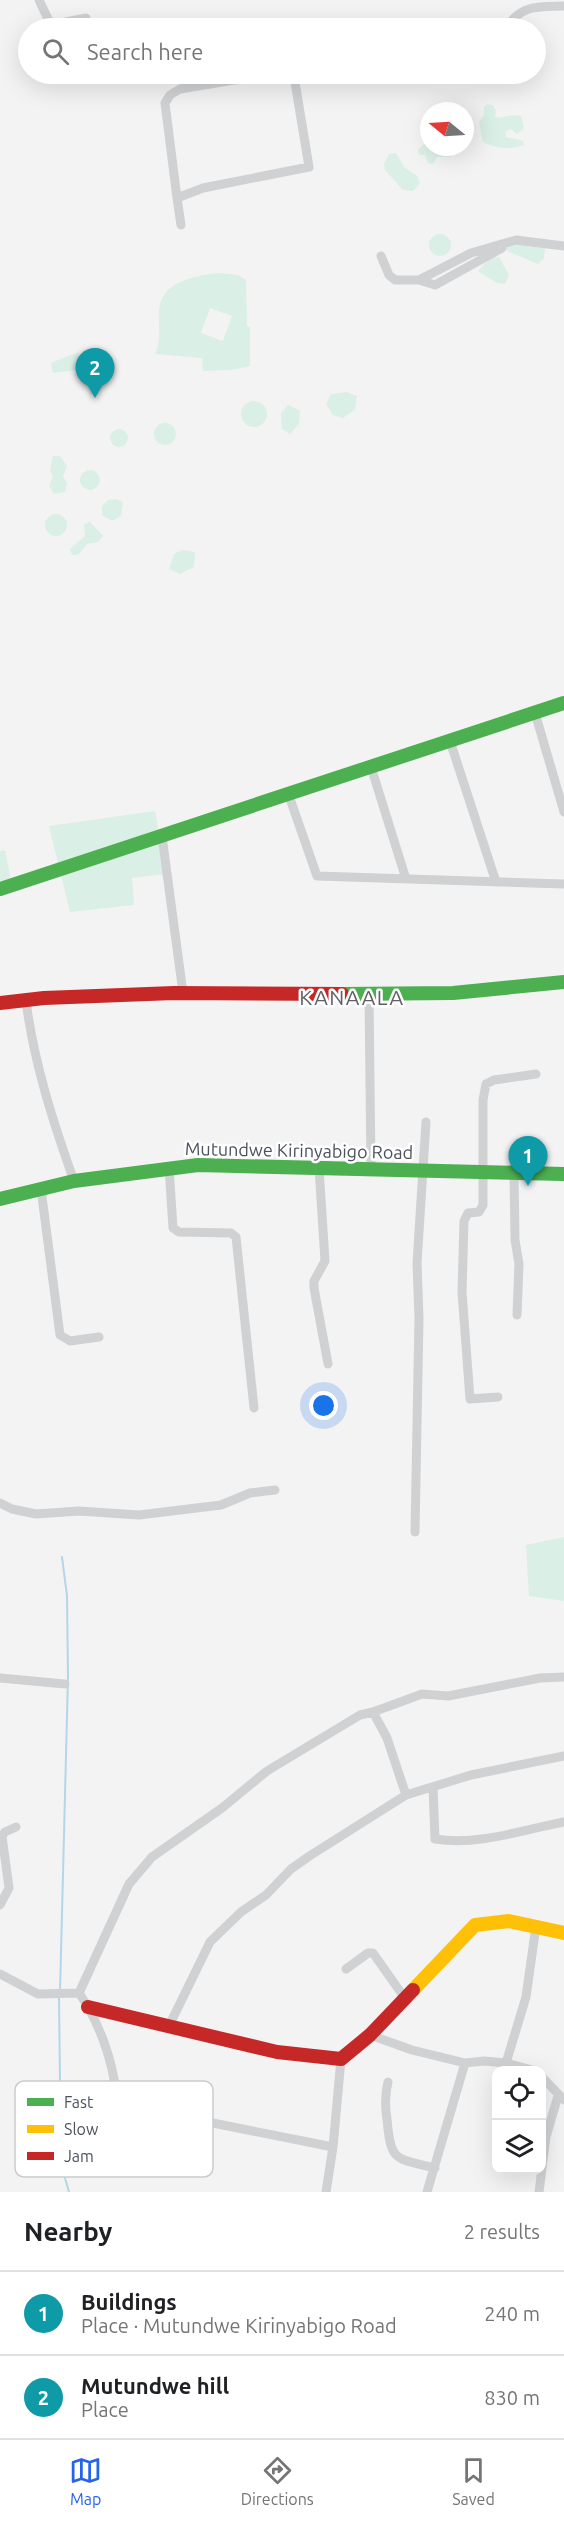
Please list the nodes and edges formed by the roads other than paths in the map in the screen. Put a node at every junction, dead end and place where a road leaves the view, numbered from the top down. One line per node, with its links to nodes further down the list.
1 (39, 0): 3 (street)
2 (564, 6): 4 (street)
3 (48, 18)
4 (513, 18)
5 (210, 84): 7 (street)
6 (295, 84): 7 (street)
7 (177, 198): 8 (street)
8 (181, 225)
9 (564, 246): 10 (street)
10 (381, 256)
11 (564, 703): 12 (street)
12 (535, 713): 13 (street); 16 (street)
13 (450, 741): 14 (street); 19 (street)
14 (371, 767): 15 (street); 18 (street)
15 (288, 793): 17 (street); 18 (street)
16 (564, 812)
17 (162, 836): 21 (street); 23 (street)
18 (406, 879): 19 (street)
19 (496, 882): 20 (street)
20 (564, 884)
21 (0, 889)
22 (564, 982): 24 (street)
23 (183, 993): 24 (street); 25 (street)
24 (369, 996): 31 (street)
25 (26, 1001): 26 (street); 36 (street)
26 (0, 1003)
27 (536, 1074): 33 (street)
28 (426, 1122): 32 (street)
29 (170, 1167): 30 (street, Mutundwe Kirinyabigo Road); 36 (street, Mutundwe Kirinyabigo Road); 43 (street)
30 (319, 1168): 31 (street, Mutundwe Kirinyabigo Road); 41 (street)
31 (371, 1169): 32 (street, Mutundwe Kirinyabigo Road)
32 (423, 1170): 33 (street, Mutundwe Kirinyabigo Road); 46 (street)
33 (484, 1172): 34 (street, Mutundwe Kirinyabigo Road); 42 (street)
34 (514, 1173): 35 (street, Mutundwe Kirinyabigo Road); 39 (street)
35 (564, 1174)
36 (74, 1181): 37 (street, Mutundwe Kirinyabigo Road)
37 (41, 1189): 38 (street, Mutundwe Kirinyabigo Road); 40 (street)
38 (0, 1199)
39 (517, 1315)
40 (99, 1337)
41 (328, 1364)
42 (498, 1397)
43 (254, 1408)
44 (275, 1490): 45 (street)
45 (0, 1503)
46 (415, 1532)
47 (564, 1677): 50 (street)
48 (0, 1678): 49 (street)
49 (65, 1684)
50 (373, 1712): 53 (street); 61 (street)
51 (564, 1756): 52 (street)
52 (433, 1787): 53 (street); 54 (street)
53 (406, 1795): 64 (street)
54 (564, 1822)
55 (16, 1827): 56 (street)
56 (0, 1905)
57 (536, 1926): 58 (street); 62 (street); 68 (street)
58 (564, 1933)
59 (346, 1969): 62 (street)
60 (0, 1974): 61 (street)
61 (79, 1993): 63 (street)
62 (404, 1997): 65 (street)
63 (88, 2007): 64 (street); 71 (street)
64 (168, 2028): 66 (street)
65 (370, 2035): 66 (street); 67 (street)
66 (341, 2059): 75 (street)
67 (465, 2063): 68 (street); 76 (street)
68 (506, 2064): 69 (street)
69 (515, 2066)
70 (546, 2080): 73 (street)
71 (113, 2081)
72 (388, 2082): 76 (street)
73 (561, 2098): 79 (street)
74 (213, 2123): 75 (street)
75 (333, 2147): 77 (street)
76 (435, 2168): 78 (street)
77 (326, 2192)
78 (428, 2192)
79 (539, 2192)

